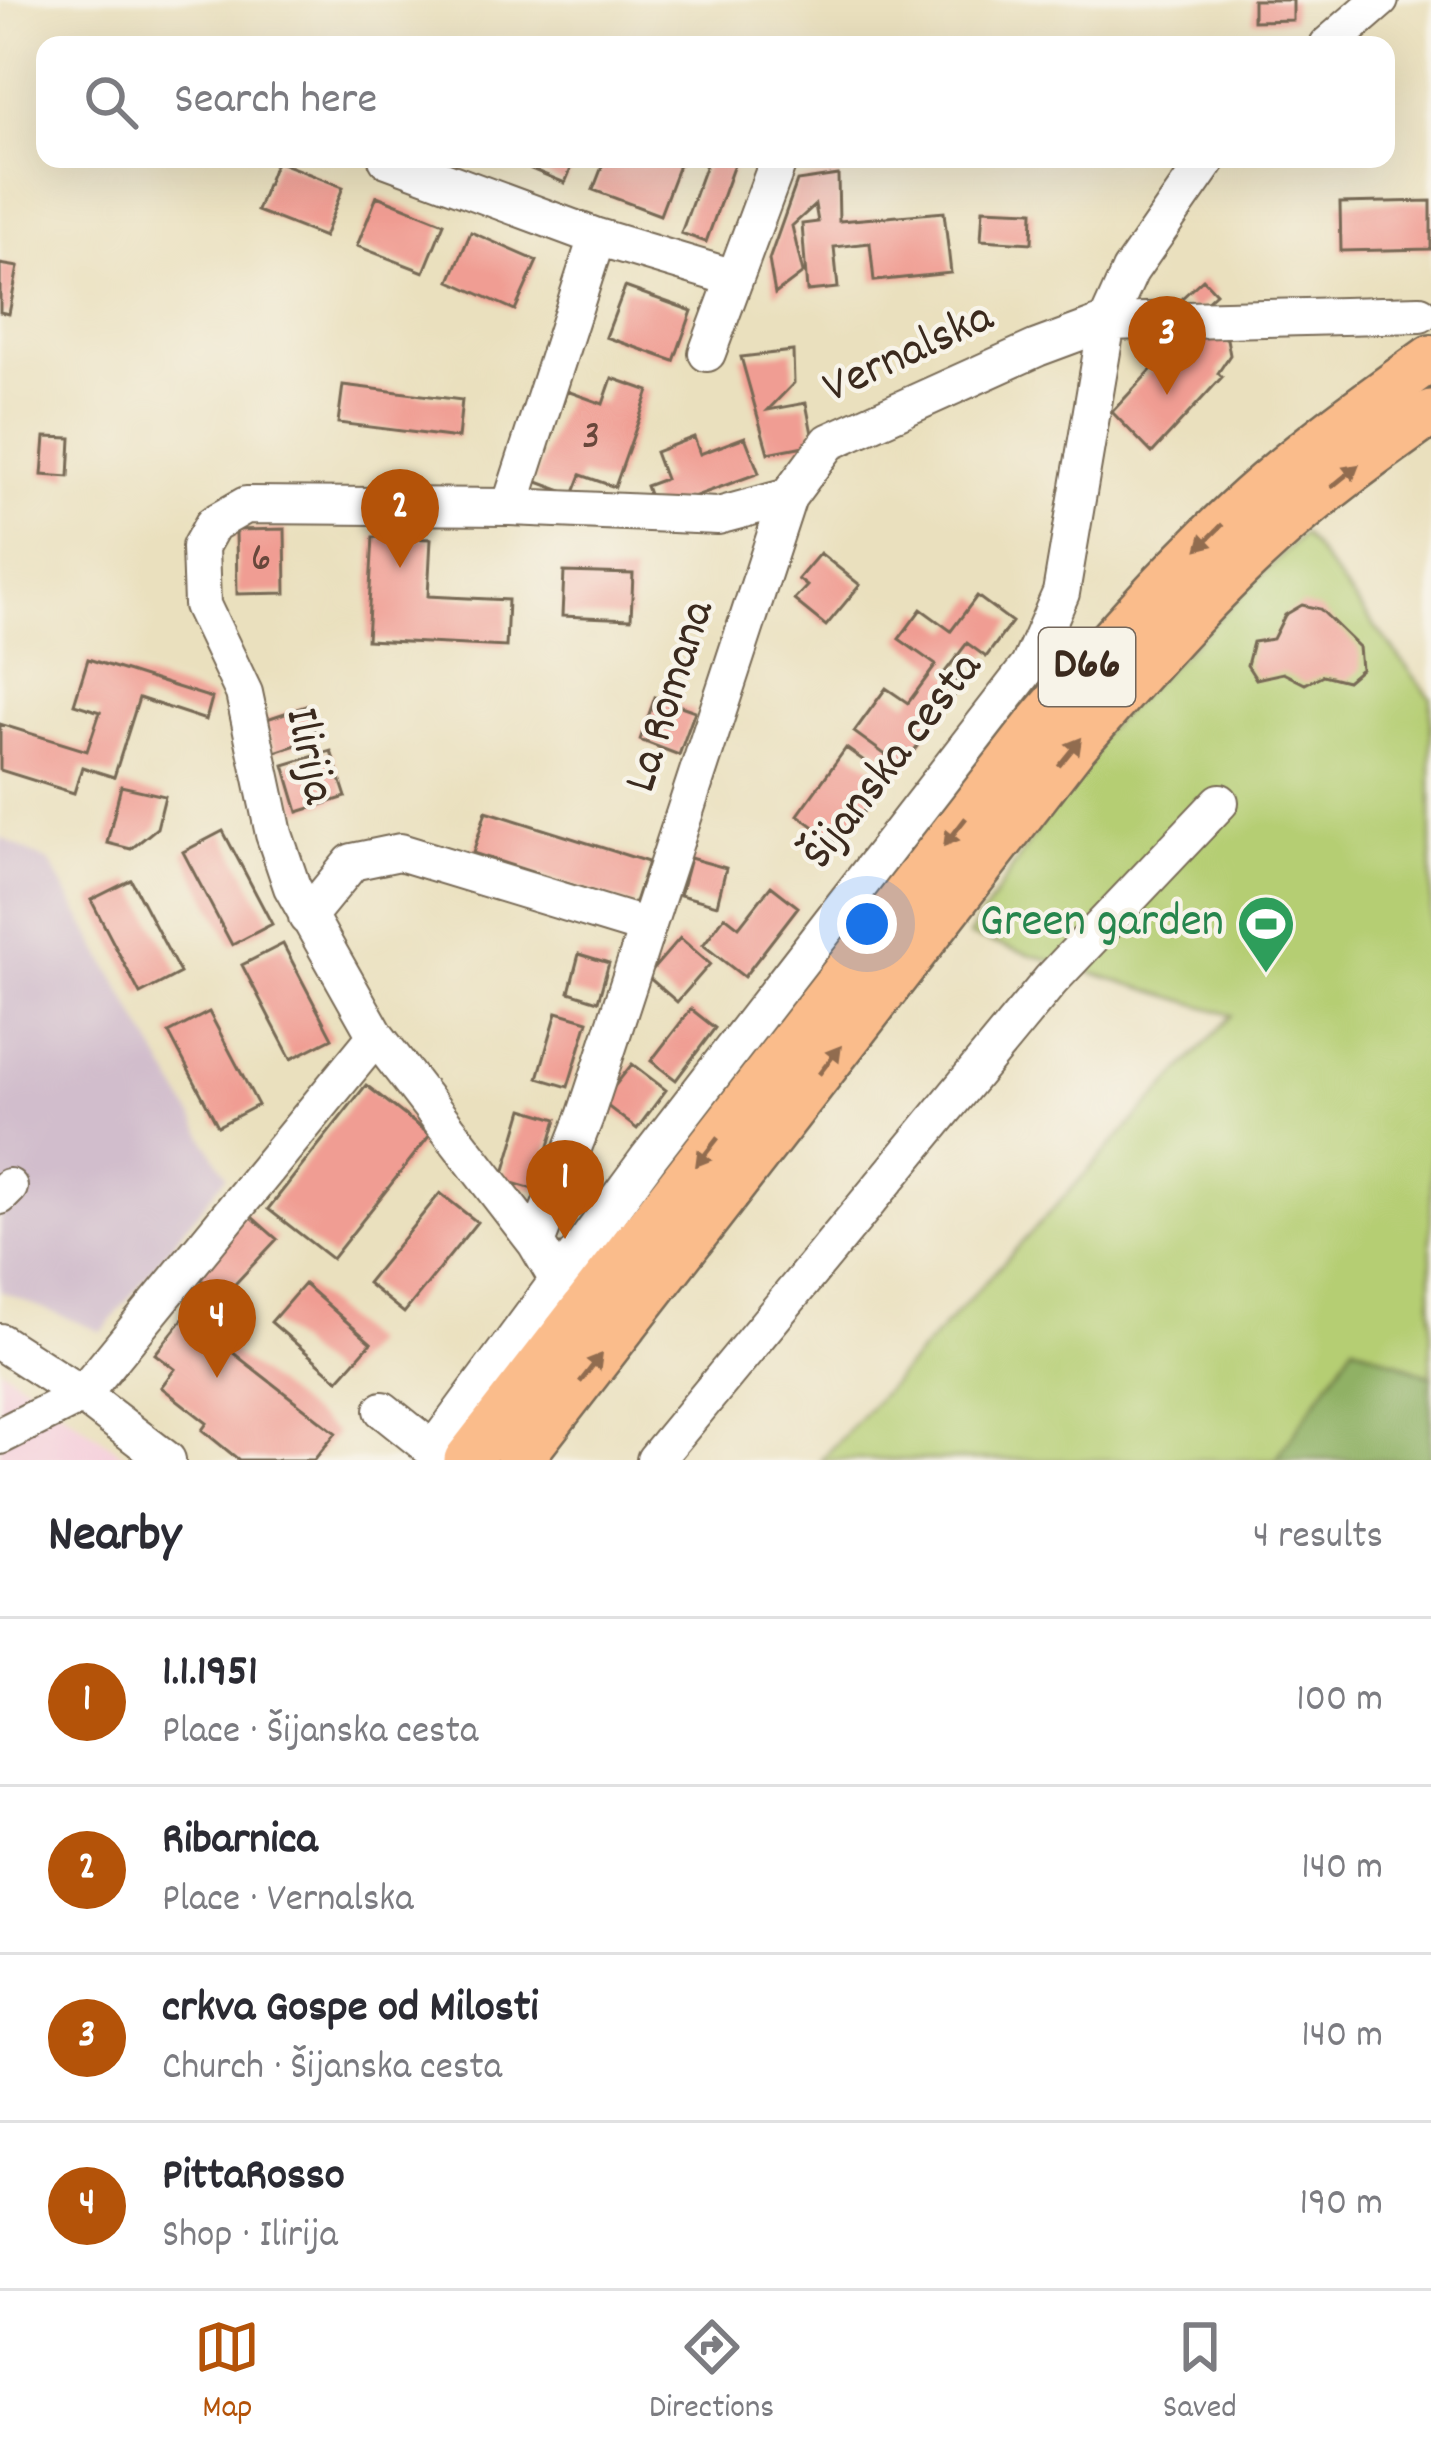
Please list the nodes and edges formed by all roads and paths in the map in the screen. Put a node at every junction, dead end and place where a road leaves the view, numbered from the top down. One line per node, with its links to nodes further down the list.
1 (1380, 0): 2 (street)
2 (1338, 36)
3 (411, 168): 6 (street)
4 (776, 168): 7 (street)
5 (1202, 168): 9 (street)
6 (597, 237): 7 (street); 14 (street)
7 (734, 278): 10 (street)
8 (1420, 314): 9 (street)
9 (1107, 322): 13 (street, Vernalska); 20 (street, Šijanska cesta)
10 (707, 352)
11 (1431, 358): 25 (main road, D66, one-way to 25)
12 (1431, 413): 27 (main road, D66, one-way to 12)
13 (788, 497): 14 (street); 17 (street, La Romana)
14 (510, 507): 16 (street, Ilirija)
15 (1220, 802): 28 (street)
16 (307, 917): 17 (street); 18 (street, Ilirija)
17 (647, 927): 19 (street, La Romana)
18 (376, 1036): 19 (street, Ilirija); 22 (street)
19 (536, 1243): 20 (street)
20 (560, 1282): 25 (street, Šijanska cesta)
21 (0, 1342): 22 (street)
22 (82, 1395): 24 (street); 26 (street)
23 (382, 1410): 25 (street)
24 (0, 1436)
25 (450, 1455)
26 (167, 1460)
27 (519, 1460)
28 (656, 1460)

